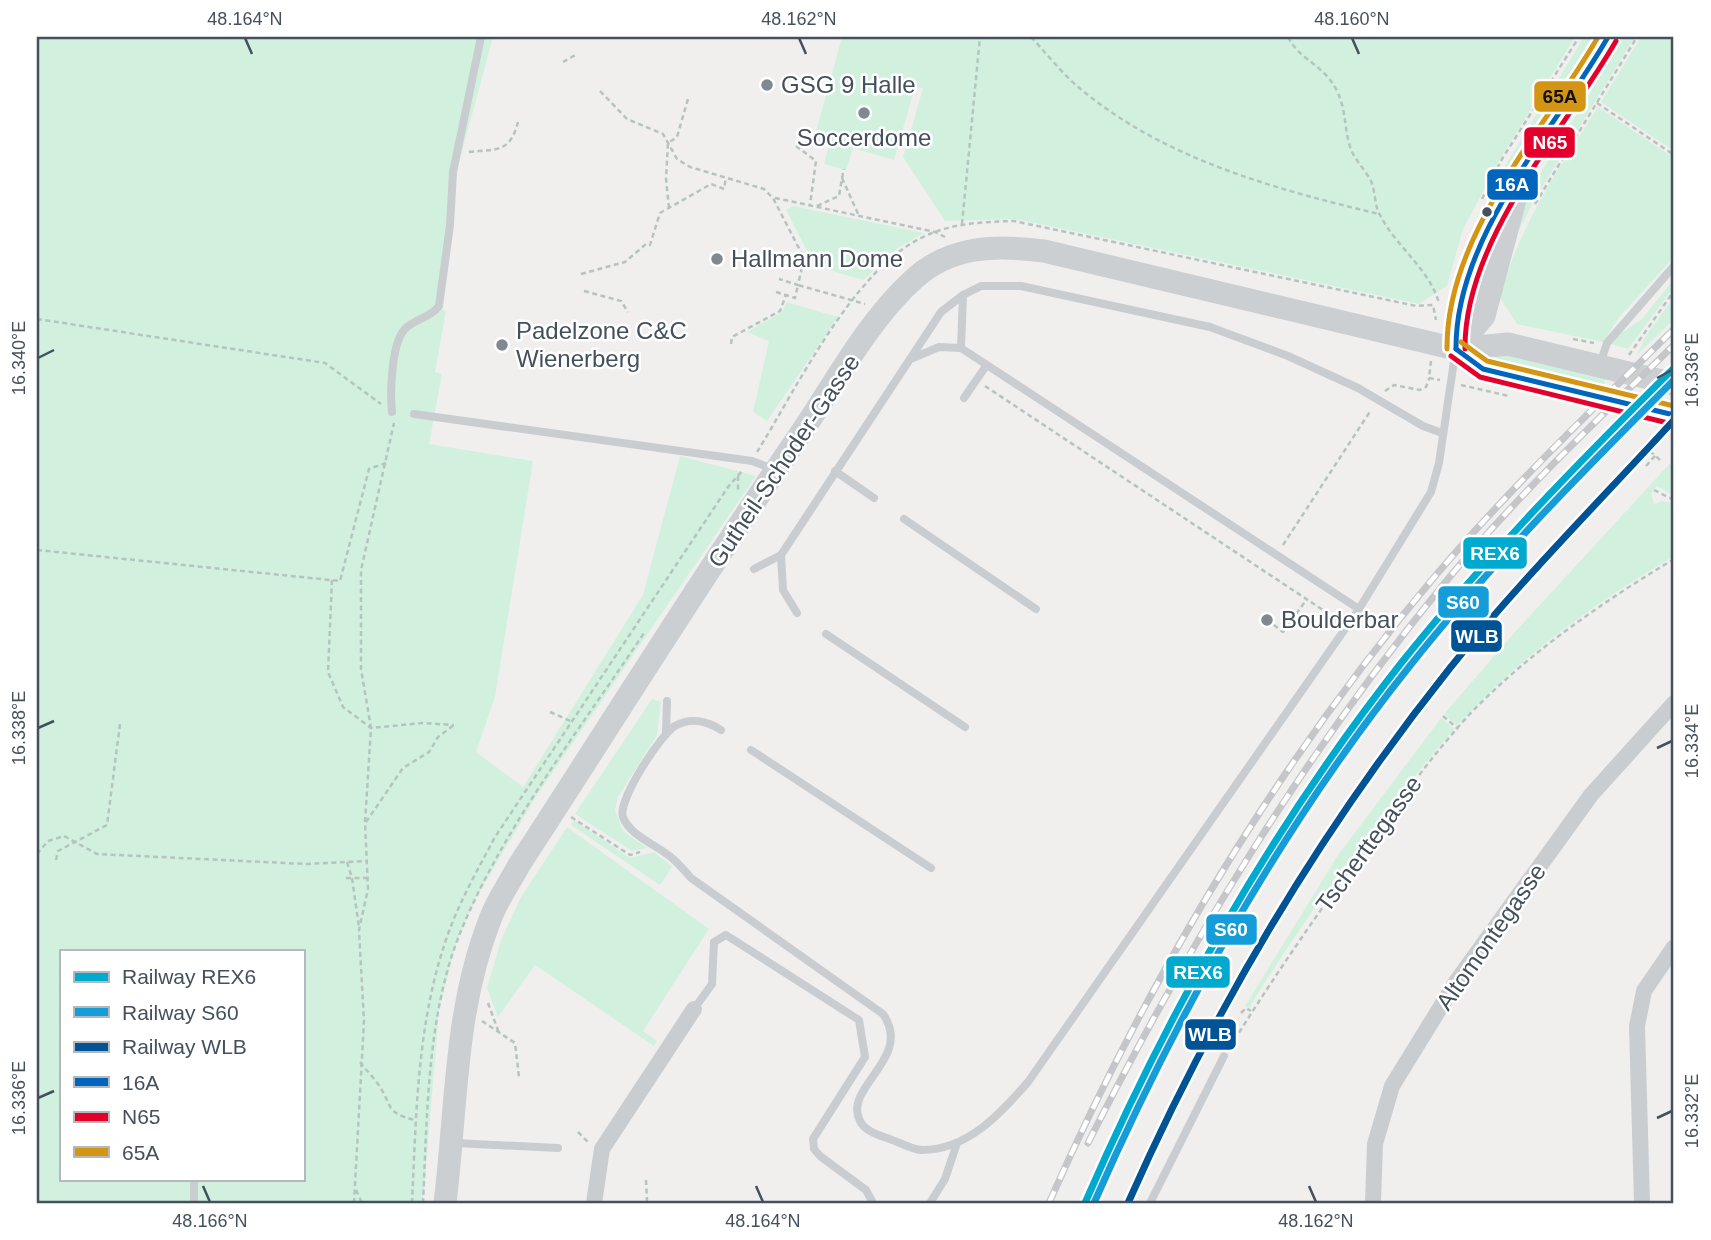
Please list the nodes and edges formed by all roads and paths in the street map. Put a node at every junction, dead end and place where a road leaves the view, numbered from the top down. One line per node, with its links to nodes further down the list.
1 (481, 37): 15 (lane)
2 (979, 37): 27 (path)
3 (1031, 37): 25 (path)
4 (1288, 37): 25 (path)
5 (1608, 37): 46 (street)
6 (1637, 37): 11 (path)
7 (577, 54): 8 (path)
8 (563, 62)
9 (600, 91): 13 (path)
10 (688, 99): 13 (path)
11 (1597, 103): 16 (path); 24 (path)
12 (518, 122): 15 (path)
13 (668, 143): 18 (path); 23 (path)
14 (796, 146): 21 (path)
15 (457, 154): 56 (lane)
16 (1674, 155)
17 (844, 169): 19 (path)
18 (726, 178): 20 (path); 23 (path)
19 (842, 178): 22 (path); 26 (path)
20 (774, 198): 21 (path); 32 (path)
21 (810, 205): 22 (path)
22 (817, 206): 26 (path)
23 (669, 208): 30 (path)
24 (1532, 210)
25 (1379, 215): 39 (path)
26 (859, 216): 27 (path)
27 (935, 232): 28 (path); 38 (path)
28 (970, 249): 40 (street, Gutheil-Schoder-Gasse); 46 (street, Gutheil-Schoder-Gasse)
29 (1674, 265): 49 (lane)
30 (581, 274)
31 (779, 279): 32 (path)
32 (798, 285): 36 (path); 38 (path)
33 (1674, 291): 49 (path)
34 (584, 292): 41 (path)
35 (776, 292): 36 (path)
36 (786, 295): 44 (path)
37 (963, 295): 45 (lane); 47 (lane); 55 (lane)
38 (852, 301): 40 (path); 63 (path)
39 (1441, 309)
40 (885, 310): 66 (street, Gutheil-Schoder-Gasse)
41 (628, 312)
42 (37, 319): 56 (path)
43 (1567, 338): 49 (path)
44 (730, 344)
45 (961, 348): 47 (lane); 50 (lane)
46 (1456, 349): 49 (street, Gutheil-Schoder-Gasse); 58 (street, Gutheil-Schoder-Gasse); 59 (lane)
47 (913, 358): 67 (lane)
48 (1641, 358): 49 (path)
49 (1614, 359): 53 (street, Gutheil-Schoder-Gasse)
50 (986, 366): 52 (lane); 75 (lane)
51 (1429, 378): 55 (path)
52 (977, 381): 54 (lane); 78 (path)
53 (1674, 384)
54 (964, 398)
55 (1378, 400): 59 (lane); 75 (path)
56 (391, 412): 64 (path)
57 (414, 414): 63 (lane)
58 (1674, 415)
59 (1442, 433): 82 (lane)
60 (1650, 451): 61 (path)
61 (1655, 456): 62 (path); 65 (path)
62 (1660, 460)
63 (752, 461): 66 (lane); 68 (path)
64 (386, 463): 79 (path); 94 (path)
65 (1646, 466)
66 (775, 470): 99 (street, Gutheil-Schoder-Gasse)
67 (835, 471): 70 (lane); 74 (lane)
68 (738, 475)
69 (1654, 489): 71 (path)
70 (874, 498)
71 (1674, 500)
72 (904, 519): 81 (lane)
73 (37, 550): 79 (path)
74 (781, 555): 77 (lane); 83 (lane)
75 (1276, 555): 78 (path); 82 (lane)
76 (1674, 559): 95 (path, Tscherttegasse)
77 (754, 569)
78 (1265, 571): 80 (path)
79 (332, 580): 94 (path)
80 (1307, 598): 84 (path); 85 (path)
81 (1036, 609)
82 (1359, 609): 85 (lane)
83 (797, 613)
84 (1266, 620)
85 (1347, 626): 123 (lane)
86 (826, 634): 93 (lane)
87 (667, 701): 97 (lane)
88 (1674, 703): 139 (street, Altomontegasse)
89 (550, 712): 91 (path)
90 (1443, 716): 95 (path)
91 (573, 722)
92 (120, 724): 101 (path)
93 (965, 727)
94 (371, 728): 100 (path); 100 (path)
95 (1458, 729): 115 (path, Tscherttegasse)
96 (721, 730): 97 (lane)
97 (666, 732): 102 (lane)
98 (751, 750): 107 (lane)
99 (556, 808): 102 (path); 113 (street, Gutheil-Schoder-Gasse)
100 (365, 822): 106 (path)
101 (77, 840): 103 (path); 104 (path); 105 (path)
102 (657, 847): 123 (lane)
103 (37, 854)
104 (56, 860)
105 (347, 862): 106 (path); 109 (path)
106 (366, 862): 110 (path)
107 (931, 867)
108 (346, 878): 109 (path)
109 (352, 878): 110 (path); 111 (path)
110 (367, 878): 111 (path)
111 (359, 930): 118 (path)
112 (1674, 947): 140 (street)
113 (464, 1009): 119 (path); 125 (street, Gutheil-Schoder-Gasse)
114 (694, 1009): 135 (street); 136 (lane)
115 (1251, 1011): 116 (path); 117 (path, Tscherttegasse)
116 (1241, 1013)
117 (1224, 1055): 138 (lane)
118 (360, 1062): 120 (path); 128 (path)
119 (519, 1077)
120 (416, 1121)
121 (579, 1132): 122 (path)
122 (583, 1137)
123 (957, 1143): 137 (lane)
124 (558, 1148): 125 (lane)
125 (451, 1149): 133 (street, Gutheil-Schoder-Gasse); 134 (street, Gutheil-Schoder-Gasse)
126 (194, 1180): 130 (lane)
127 (646, 1180): 129 (path)
128 (356, 1190): 131 (path); 132 (path)
129 (646, 1201)
130 (194, 1203)
131 (354, 1203)
132 (362, 1203)
133 (444, 1203)
134 (452, 1203)
135 (594, 1203)
136 (873, 1203)
137 (930, 1203)
138 (1150, 1203)
139 (1373, 1203)
140 (1642, 1203)

